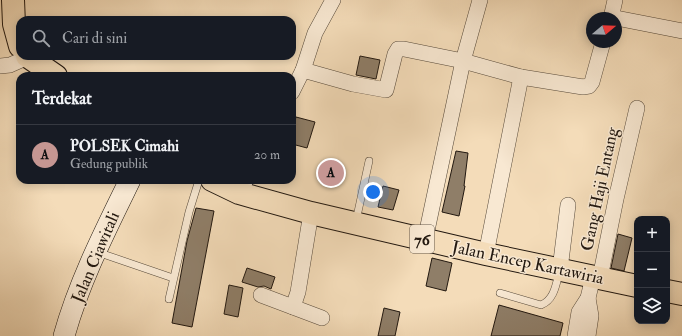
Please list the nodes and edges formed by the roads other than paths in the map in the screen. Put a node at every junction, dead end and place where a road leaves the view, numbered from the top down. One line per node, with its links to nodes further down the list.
1 (13, 0): 7 (main road)
2 (332, 0): 15 (street)
3 (480, 0): 13 (street)
4 (615, 0): 5 (street)
5 (612, 12)
6 (622, 20): 8 (street)
7 (7, 22): 9 (main road)
8 (682, 31)
9 (16, 38)
10 (601, 48): 17 (street)
11 (16, 60): 14 (street)
12 (34, 60): 16 (main road)
13 (463, 61): 15 (street); 17 (street); 28 (street)
14 (0, 66)
15 (302, 70): 18 (street)
16 (51, 72)
17 (521, 77): 30 (street)
18 (296, 83)
19 (637, 108): 32 (street, Gang Haji Entang)
20 (370, 161): 27 (lane)
21 (128, 184): 29 (main road, Jalan Ciawitali)
22 (198, 184): 33 (lane)
23 (229, 184): 24 (main road, Jalan Encep Kartawiria / 76)
24 (242, 187): 26 (main road, Jalan Encep Kartawiria / 76)
25 (568, 205): 31 (street)
26 (311, 214): 27 (main road, Jalan Encep Kartawiria / 76); 41 (street)
27 (355, 224): 28 (main road, Jalan Encep Kartawiria / 76)
28 (425, 240): 30 (main road, Jalan Encep Kartawiria / 76)
29 (95, 252): 33 (lane); 43 (main road, Jalan Ciawitali)
30 (486, 254): 31 (main road, Jalan Encep Kartawiria / 76)
31 (560, 269): 32 (main road, Jalan Encep Kartawiria / 76); 36 (lane)
32 (596, 277): 34 (main road, Jalan Encep Kartawiria / 76); 39 (street, Gang Haji Entang)
33 (172, 278): 40 (lane)
34 (634, 285)
35 (670, 292): 38 (main road)
36 (500, 293)
37 (261, 294): 41 (street)
38 (682, 294)
39 (588, 298): 44 (street); 45 (street)
40 (169, 299)
41 (293, 307): 42 (street)
42 (322, 318)
43 (67, 327)
44 (575, 336)
45 (588, 336)

